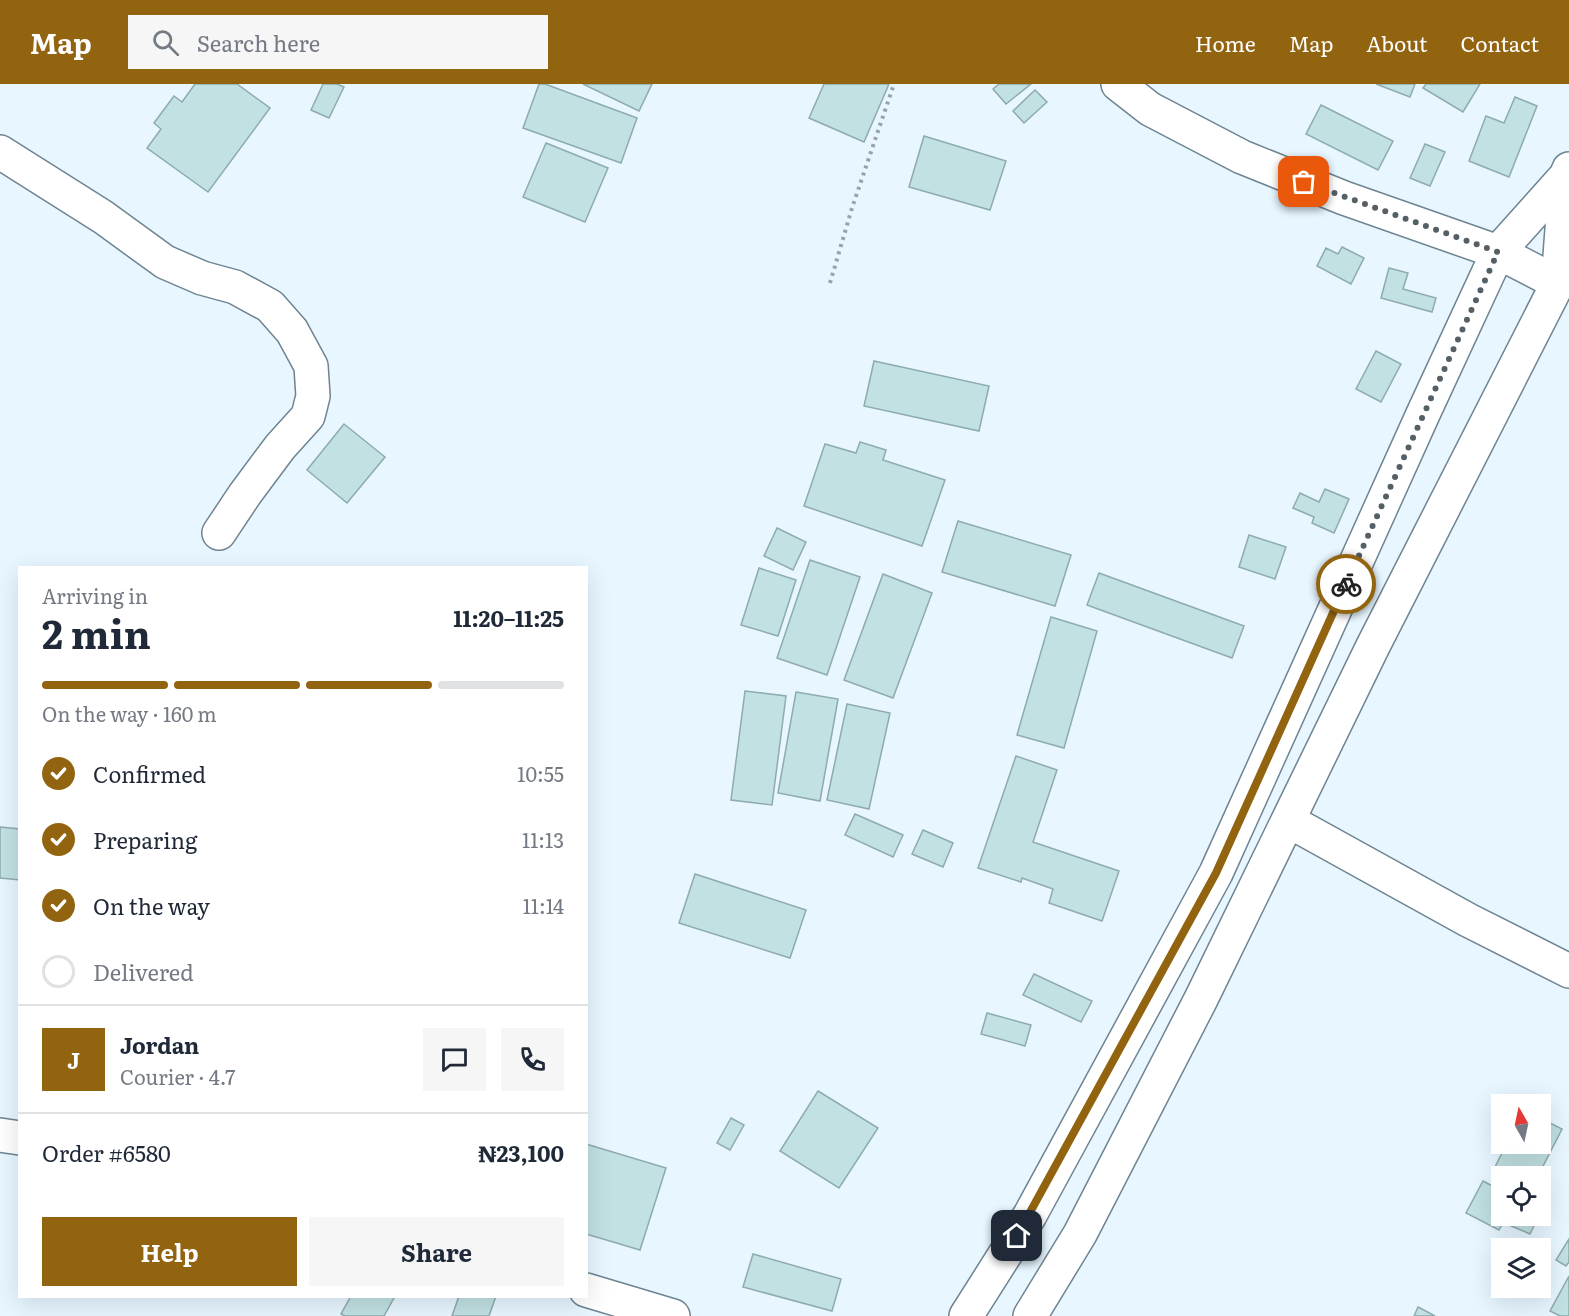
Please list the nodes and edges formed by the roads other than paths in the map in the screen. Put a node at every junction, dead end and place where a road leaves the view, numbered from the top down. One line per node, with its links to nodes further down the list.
1 (1118, 84): 4 (main road)
2 (0, 152): 6 (main road)
3 (1567, 173): 4 (main road); 5 (main road)
4 (1498, 252): 5 (main road); 13 (main road)
5 (1563, 286): 7 (main road)
6 (219, 533)
7 (1289, 821): 8 (main road); 14 (main road)
8 (1569, 971)
9 (0, 1135): 10 (main road)
10 (18, 1138)
11 (588, 1291): 12 (main road)
12 (672, 1316)
13 (966, 1316)
14 (1030, 1316)

